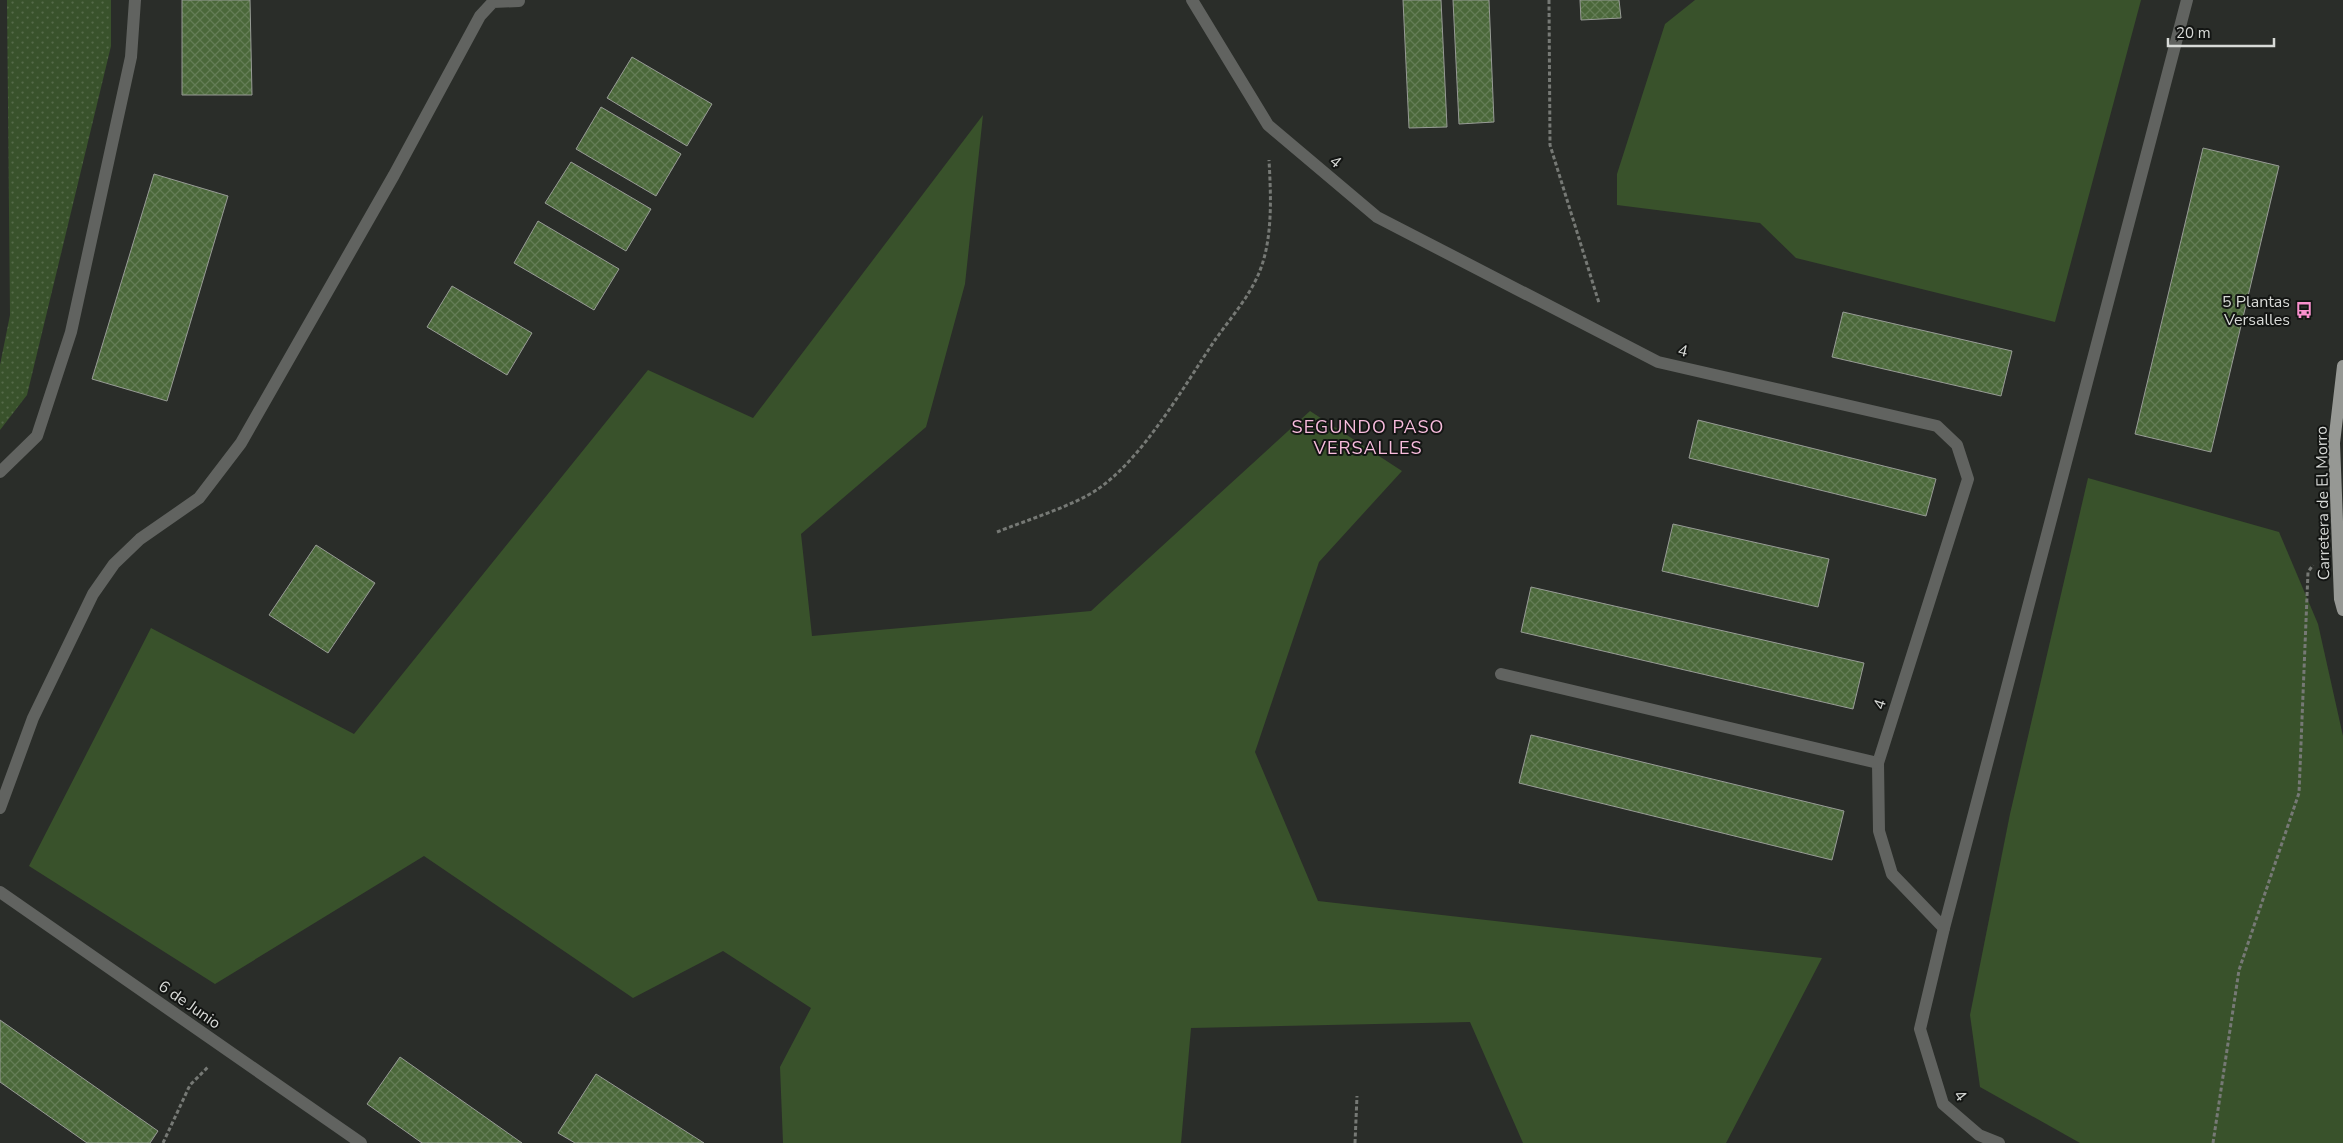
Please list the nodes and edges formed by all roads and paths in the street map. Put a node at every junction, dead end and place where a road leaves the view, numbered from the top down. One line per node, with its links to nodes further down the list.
1 (136, 0): 9 (street)
2 (1192, 0): 6 (street, 4)
3 (1549, 0): 7 (path)
4 (2187, 0): 17 (street, 4)
5 (518, 1): 15 (street)
6 (1268, 125): 7 (street, 4); 11 (path)
7 (1610, 337): 14 (street, 4)
8 (2343, 366): 10 (main road, Carretera de El Morro)
9 (0, 472)
10 (2338, 528): 12 (main road, Carretera de El Morro); 24 (path)
11 (997, 532)
12 (2343, 610)
13 (1501, 674): 14 (street)
14 (1878, 763): 17 (street, 4)
15 (0, 808)
16 (0, 892): 18 (street, 6 de Junio)
17 (1944, 928): 23 (street, 4)
18 (226, 1049): 20 (path); 21 (street, 6 de Junio)
19 (1357, 1096): 22 (path)
20 (163, 1143)
21 (361, 1143)
22 (1355, 1143)
23 (1999, 1143)
24 (2213, 1143)

